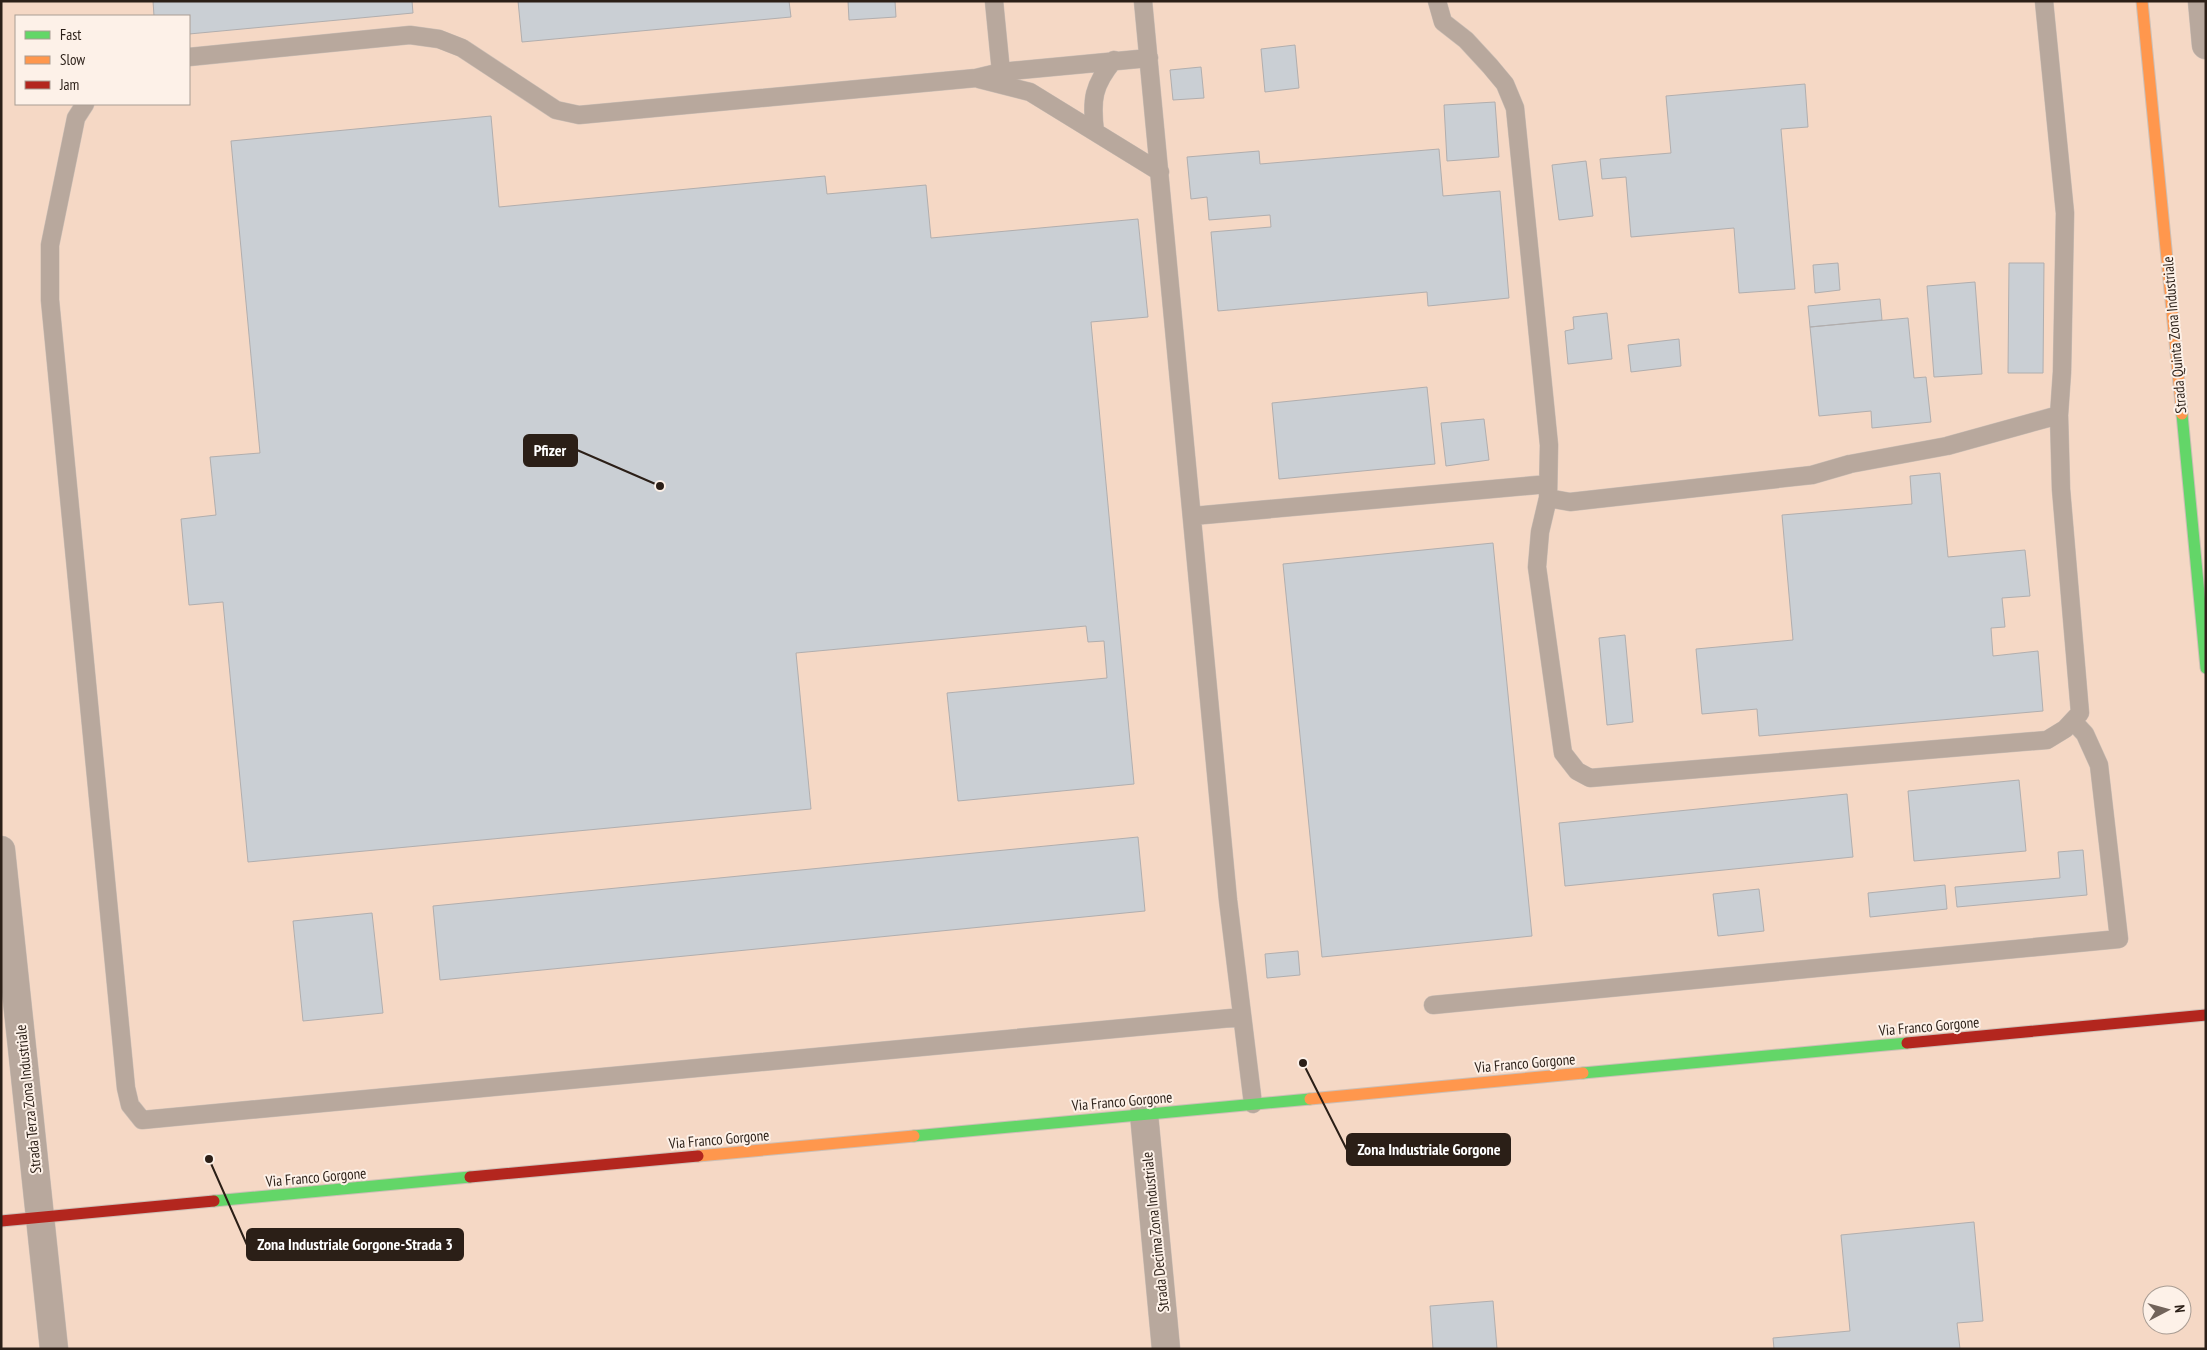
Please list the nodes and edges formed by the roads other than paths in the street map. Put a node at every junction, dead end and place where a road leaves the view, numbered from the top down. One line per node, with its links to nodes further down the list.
1 (994, 1): 11 (lane)
2 (1143, 1): 9 (lane)
3 (1437, 1): 17 (lane)
4 (2044, 1): 16 (lane)
5 (2142, 1): 19 (street, Strada Quinta Zona Industriale)
6 (2202, 1): 7 (street)
7 (2206, 45)
8 (190, 57): 12 (lane)
9 (1149, 58): 10 (lane); 15 (lane)
10 (1114, 60): 11 (lane); 14 (lane)
11 (1001, 72): 12 (lane)
12 (976, 78): 14 (lane)
13 (84, 105): 24 (lane)
14 (1095, 132): 15 (lane)
15 (1160, 172): 18 (lane)
16 (2059, 415): 17 (lane); 20 (lane)
17 (1548, 491): 18 (lane); 20 (lane)
18 (1193, 516): 24 (lane)
19 (2206, 668)
20 (2073, 721): 22 (lane)
21 (1, 850): 27 (street, Strada Terza Zona Industriale)
22 (1433, 1005)
23 (2206, 1015): 25 (street, Via Franco Gorgone)
24 (1242, 1017): 25 (lane)
25 (1253, 1104): 26 (street, Via Franco Gorgone)
26 (1144, 1114): 27 (street, Via Franco Gorgone); 30 (street, Strada Decima Zona Industriale)
27 (42, 1218): 28 (street, Via Franco Gorgone); 29 (street, Strada Terza Zona Industriale)
28 (1, 1221)
29 (54, 1349)
30 (1166, 1349)

